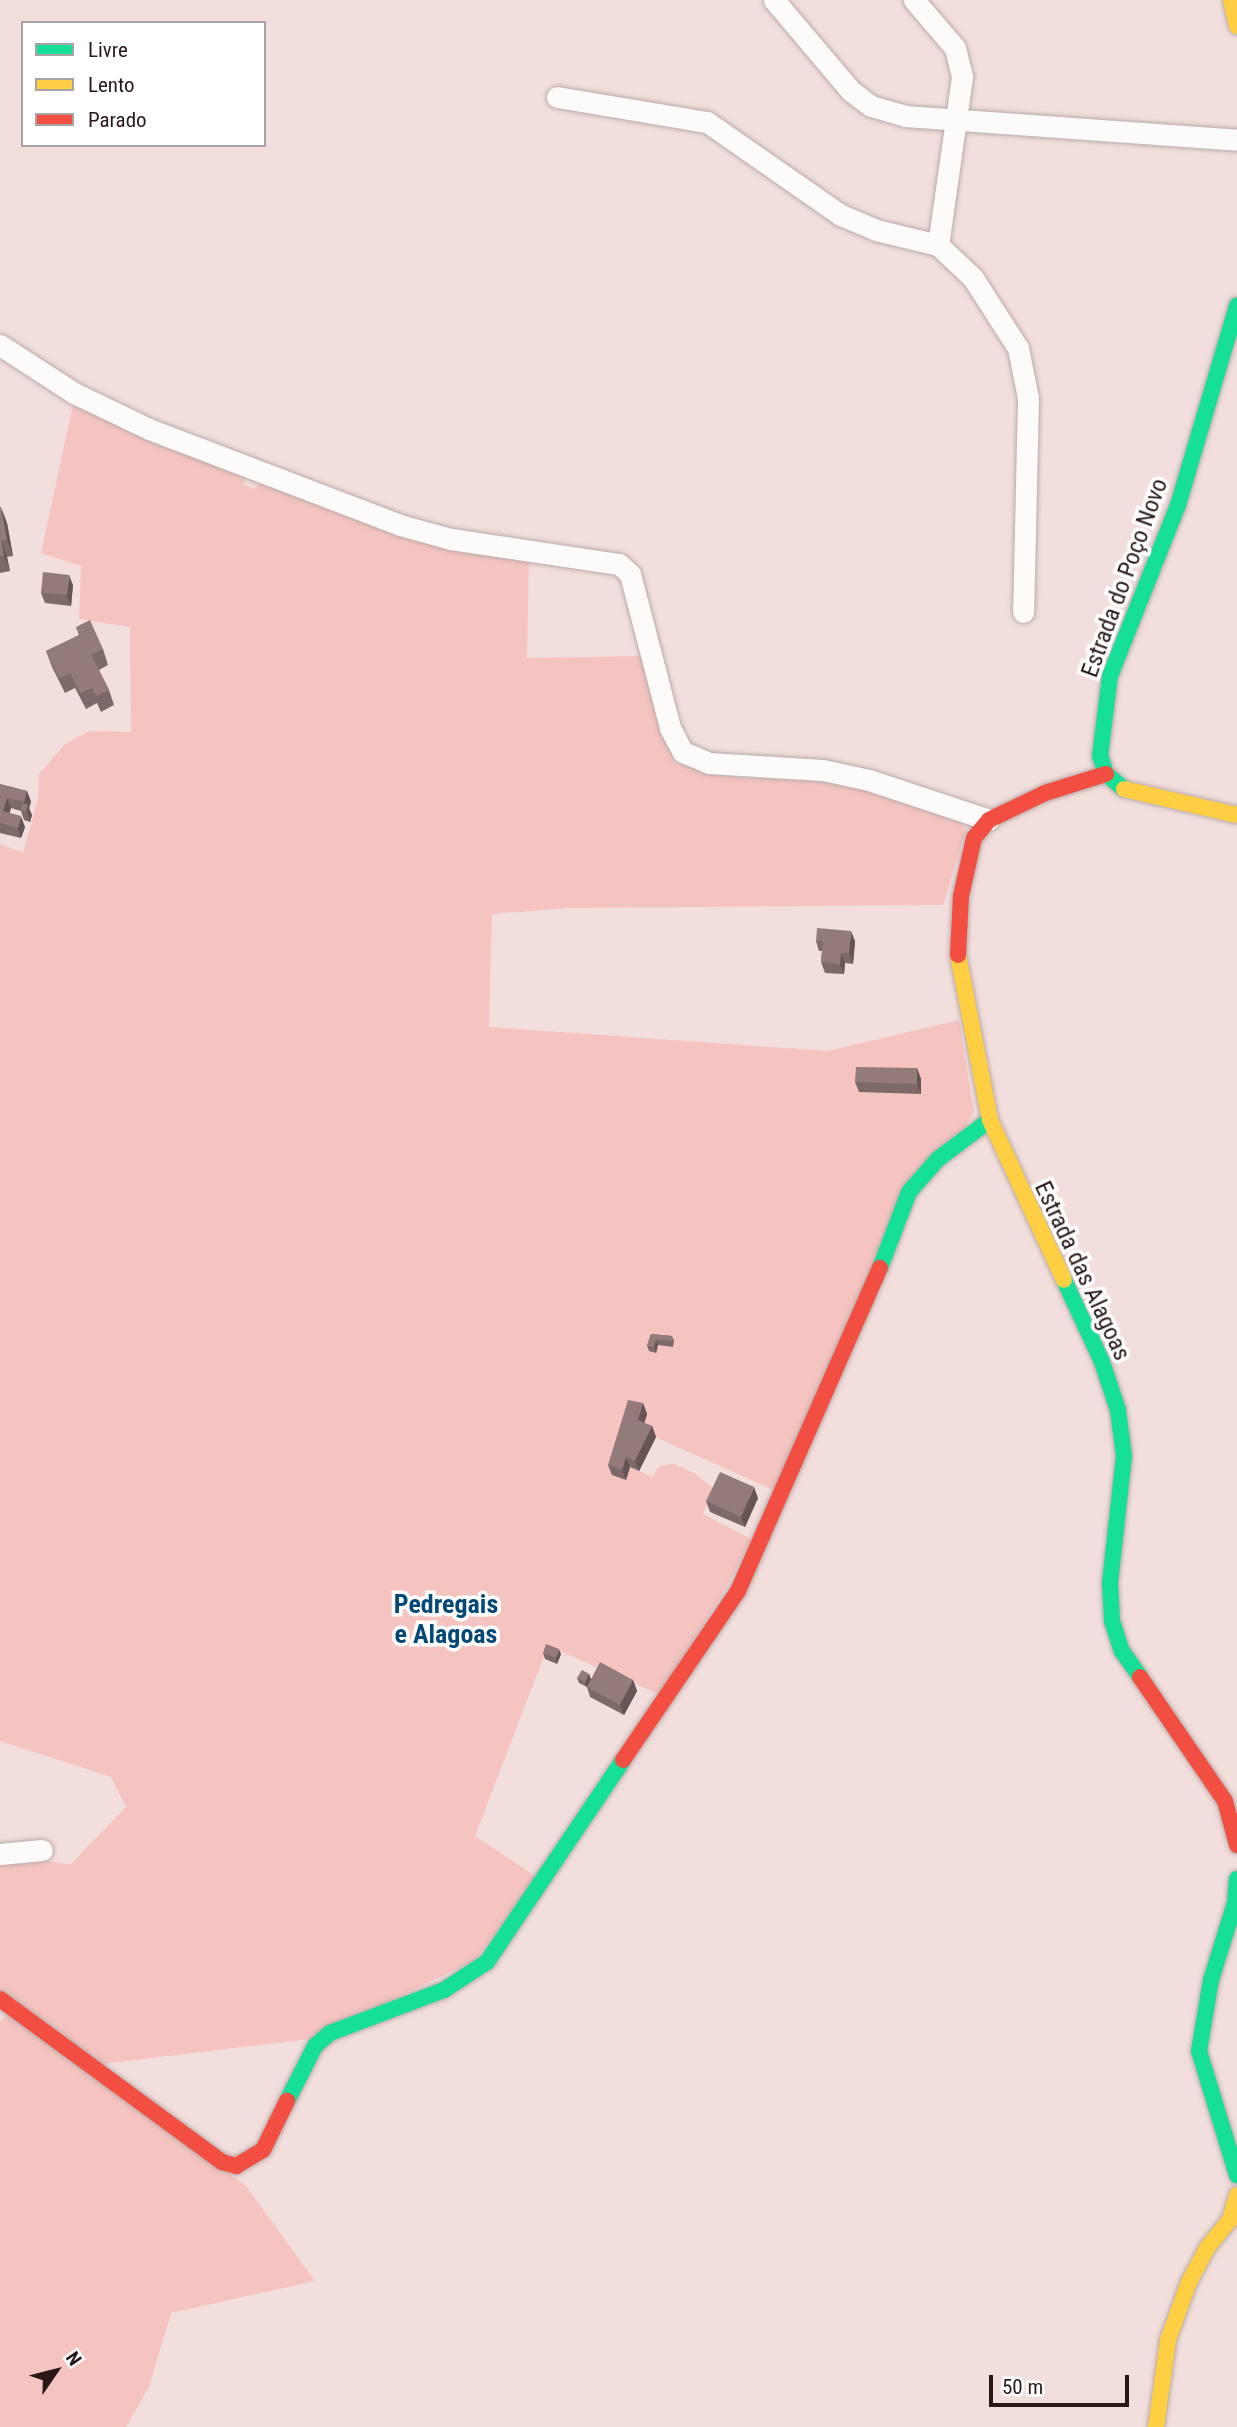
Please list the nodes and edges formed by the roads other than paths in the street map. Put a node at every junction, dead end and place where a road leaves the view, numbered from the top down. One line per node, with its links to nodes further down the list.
1 (774, 0): 6 (street)
2 (914, 0): 6 (street)
3 (1231, 0): 4 (street)
4 (1237, 26)
5 (558, 97): 8 (street)
6 (958, 121): 7 (street); 8 (street)
7 (1237, 140)
8 (938, 245): 11 (street)
9 (1237, 306): 12 (street, Estrada do Poço Novo)
10 (0, 345): 14 (street)
11 (1023, 612)
12 (1106, 774): 13 (street); 14 (street)
13 (1237, 814)
14 (989, 820): 15 (street, Estrada das Alagoas)
15 (990, 1120): 16 (street, Estrada das Alagoas); 20 (street)
16 (1237, 1845)
17 (42, 1850): 18 (street)
18 (0, 1854)
19 (1237, 1879): 21 (street)
20 (0, 1999)
21 (1237, 2175)
22 (1237, 2195): 23 (street)
23 (1156, 2427)

